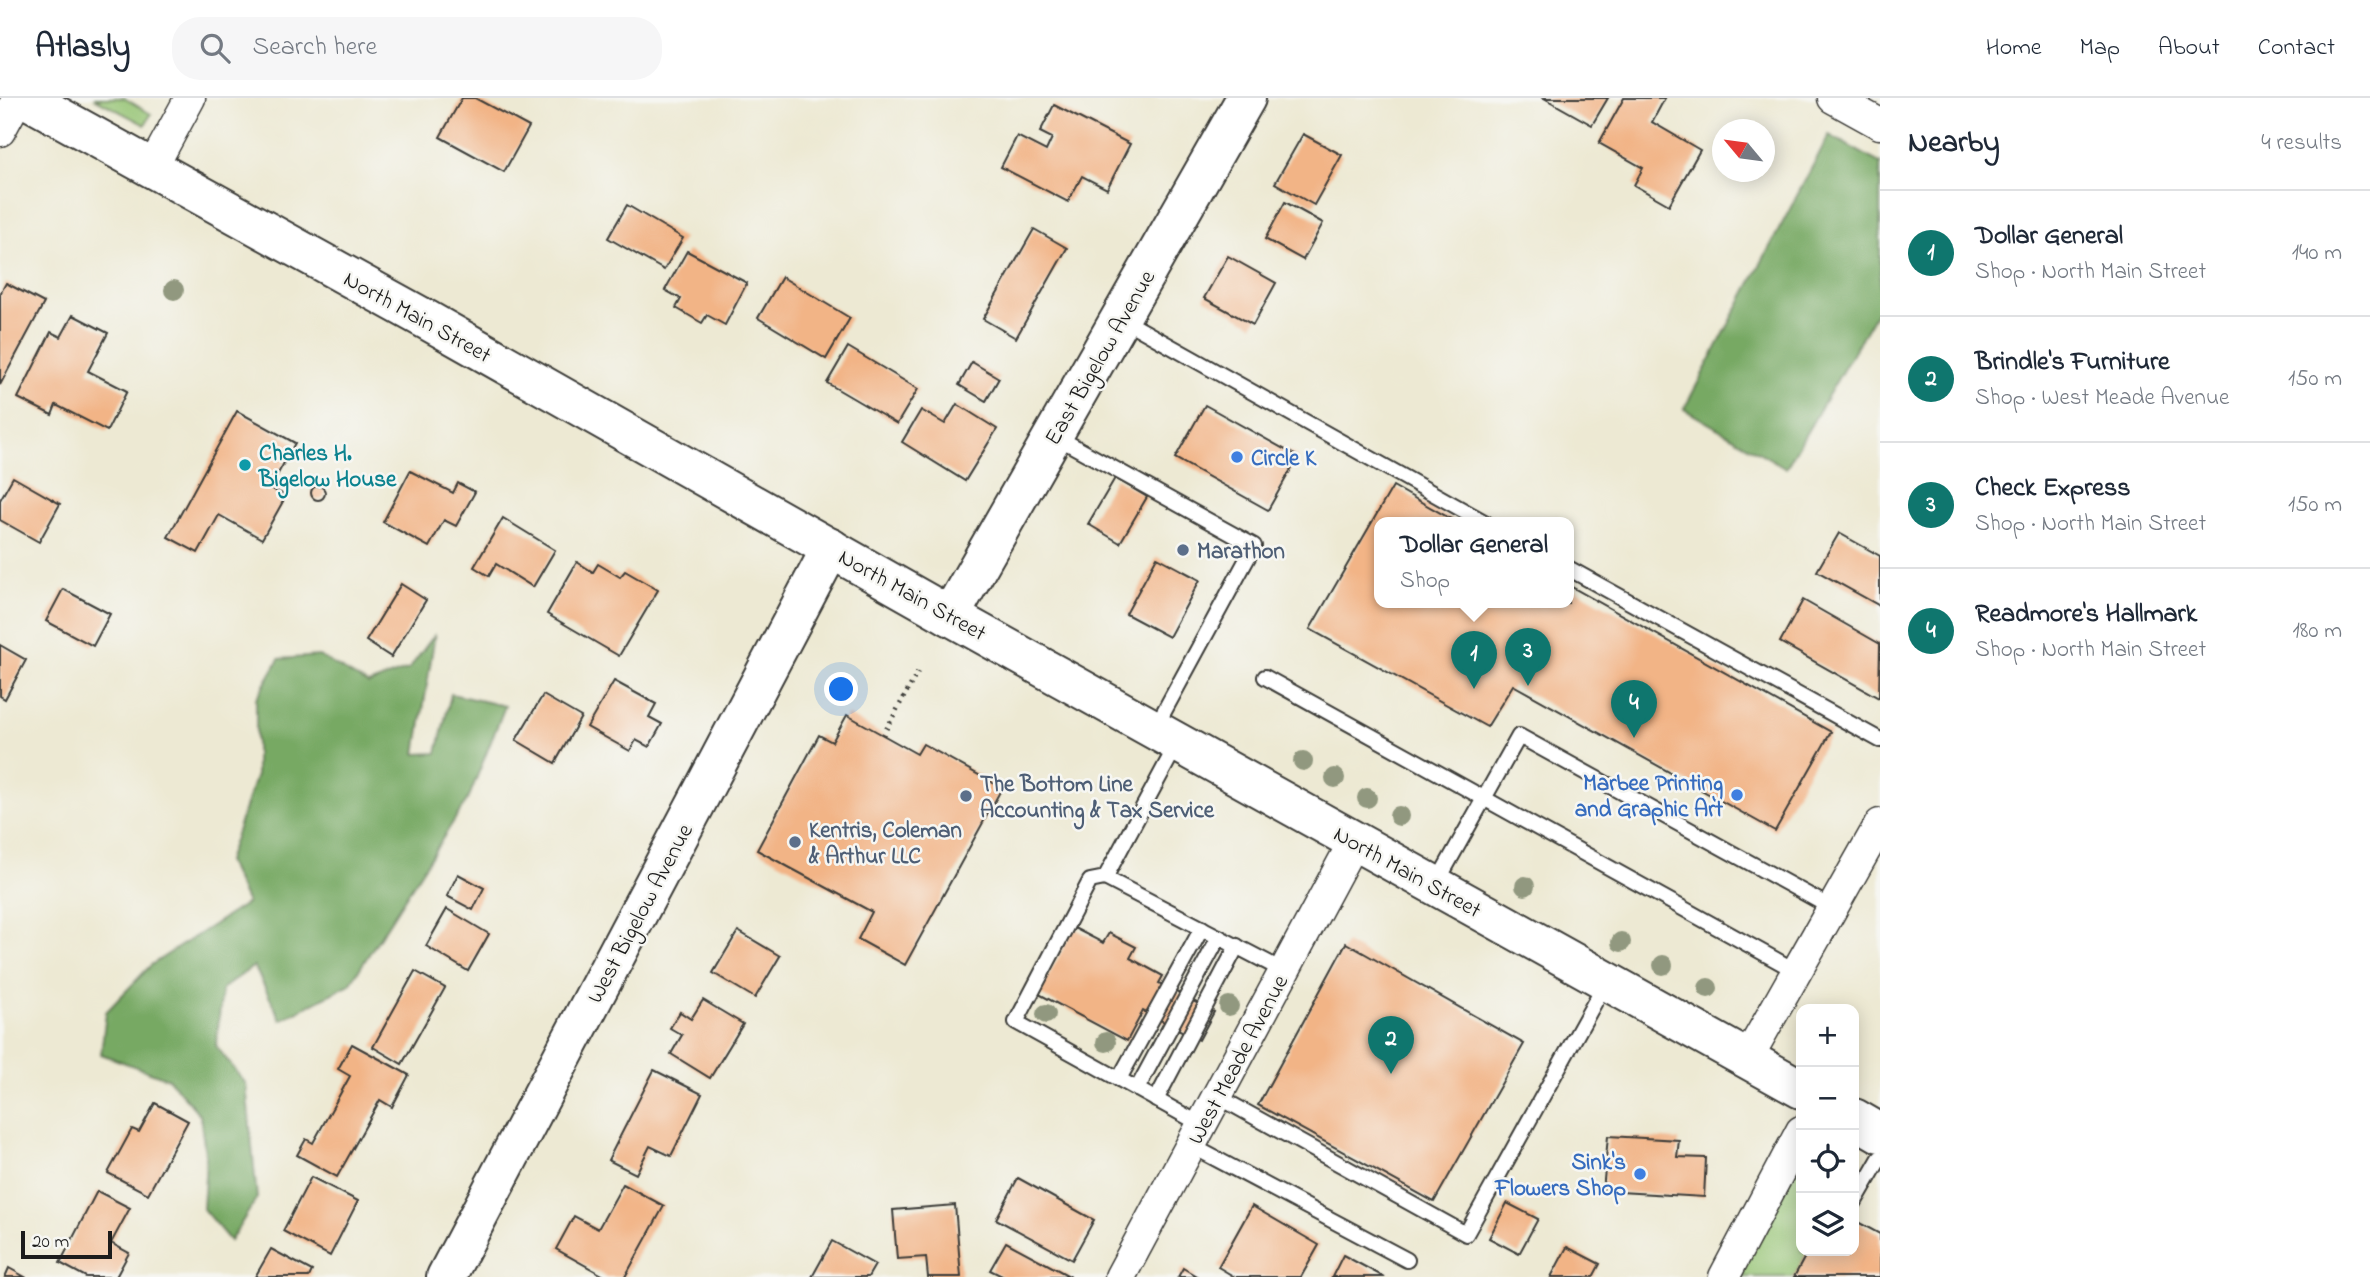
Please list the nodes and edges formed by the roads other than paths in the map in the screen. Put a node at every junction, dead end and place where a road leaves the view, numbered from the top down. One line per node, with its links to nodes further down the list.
1 (18, 98): 7 (street)
2 (25, 98): 8 (main road, North Main Street)
3 (190, 98): 8 (street)
4 (1246, 98): 9 (main road, East Bigelow Avenue)
5 (1833, 98): 6 (street)
6 (1880, 124)
7 (0, 131)
8 (152, 168): 12 (main road, North Main Street)
9 (1121, 319): 10 (main road, East Bigelow Avenue); 11 (lane)
10 (1054, 435): 14 (main road, East Bigelow Avenue); 16 (lane)
11 (1475, 517)
12 (831, 548): 14 (main road, North Main Street); 43 (main road, West Bigelow Avenue)
13 (1574, 571): 17 (lane)
14 (950, 615): 16 (main road, North Main Street)
15 (1265, 677): 18 (lane)
16 (1166, 736): 20 (main road, North Main Street); 21 (lane)
17 (1880, 740)
18 (1483, 799): 22 (lane); 23 (lane); 28 (lane)
19 (1880, 824): 23 (street)
20 (1353, 841): 22 (main road, North Main Street); 27 (street, West Meade Avenue)
21 (1105, 878): 24 (lane); 31 (lane)
22 (1434, 886): 29 (main road, North Main Street)
23 (1832, 908): 28 (street)
24 (1202, 928): 25 (lane); 31 (lane)
25 (1219, 937): 26 (lane); 33 (lane)
26 (1237, 946): 27 (lane); 35 (lane)
27 (1284, 971): 34 (street, West Meade Avenue)
28 (1796, 971): 30 (street)
29 (1607, 981): 30 (main road, North Main Street); 34 (lane)
30 (1747, 1059): 32 (main road, North Main Street)
31 (1119, 1079): 33 (lane)
32 (1796, 1086)
33 (1137, 1089): 35 (lane)
34 (1217, 1097): 38 (street, West Meade Avenue)
35 (1157, 1100): 38 (lane)
36 (1859, 1121): 37 (main road)
37 (1880, 1133)
38 (1196, 1135): 42 (lane); 44 (street, West Meade Avenue)
39 (1796, 1140): 45 (street)
40 (1880, 1158): 41 (lane)
41 (1859, 1194)
42 (1407, 1260)
43 (446, 1277)
44 (1120, 1277)
45 (1724, 1277)

